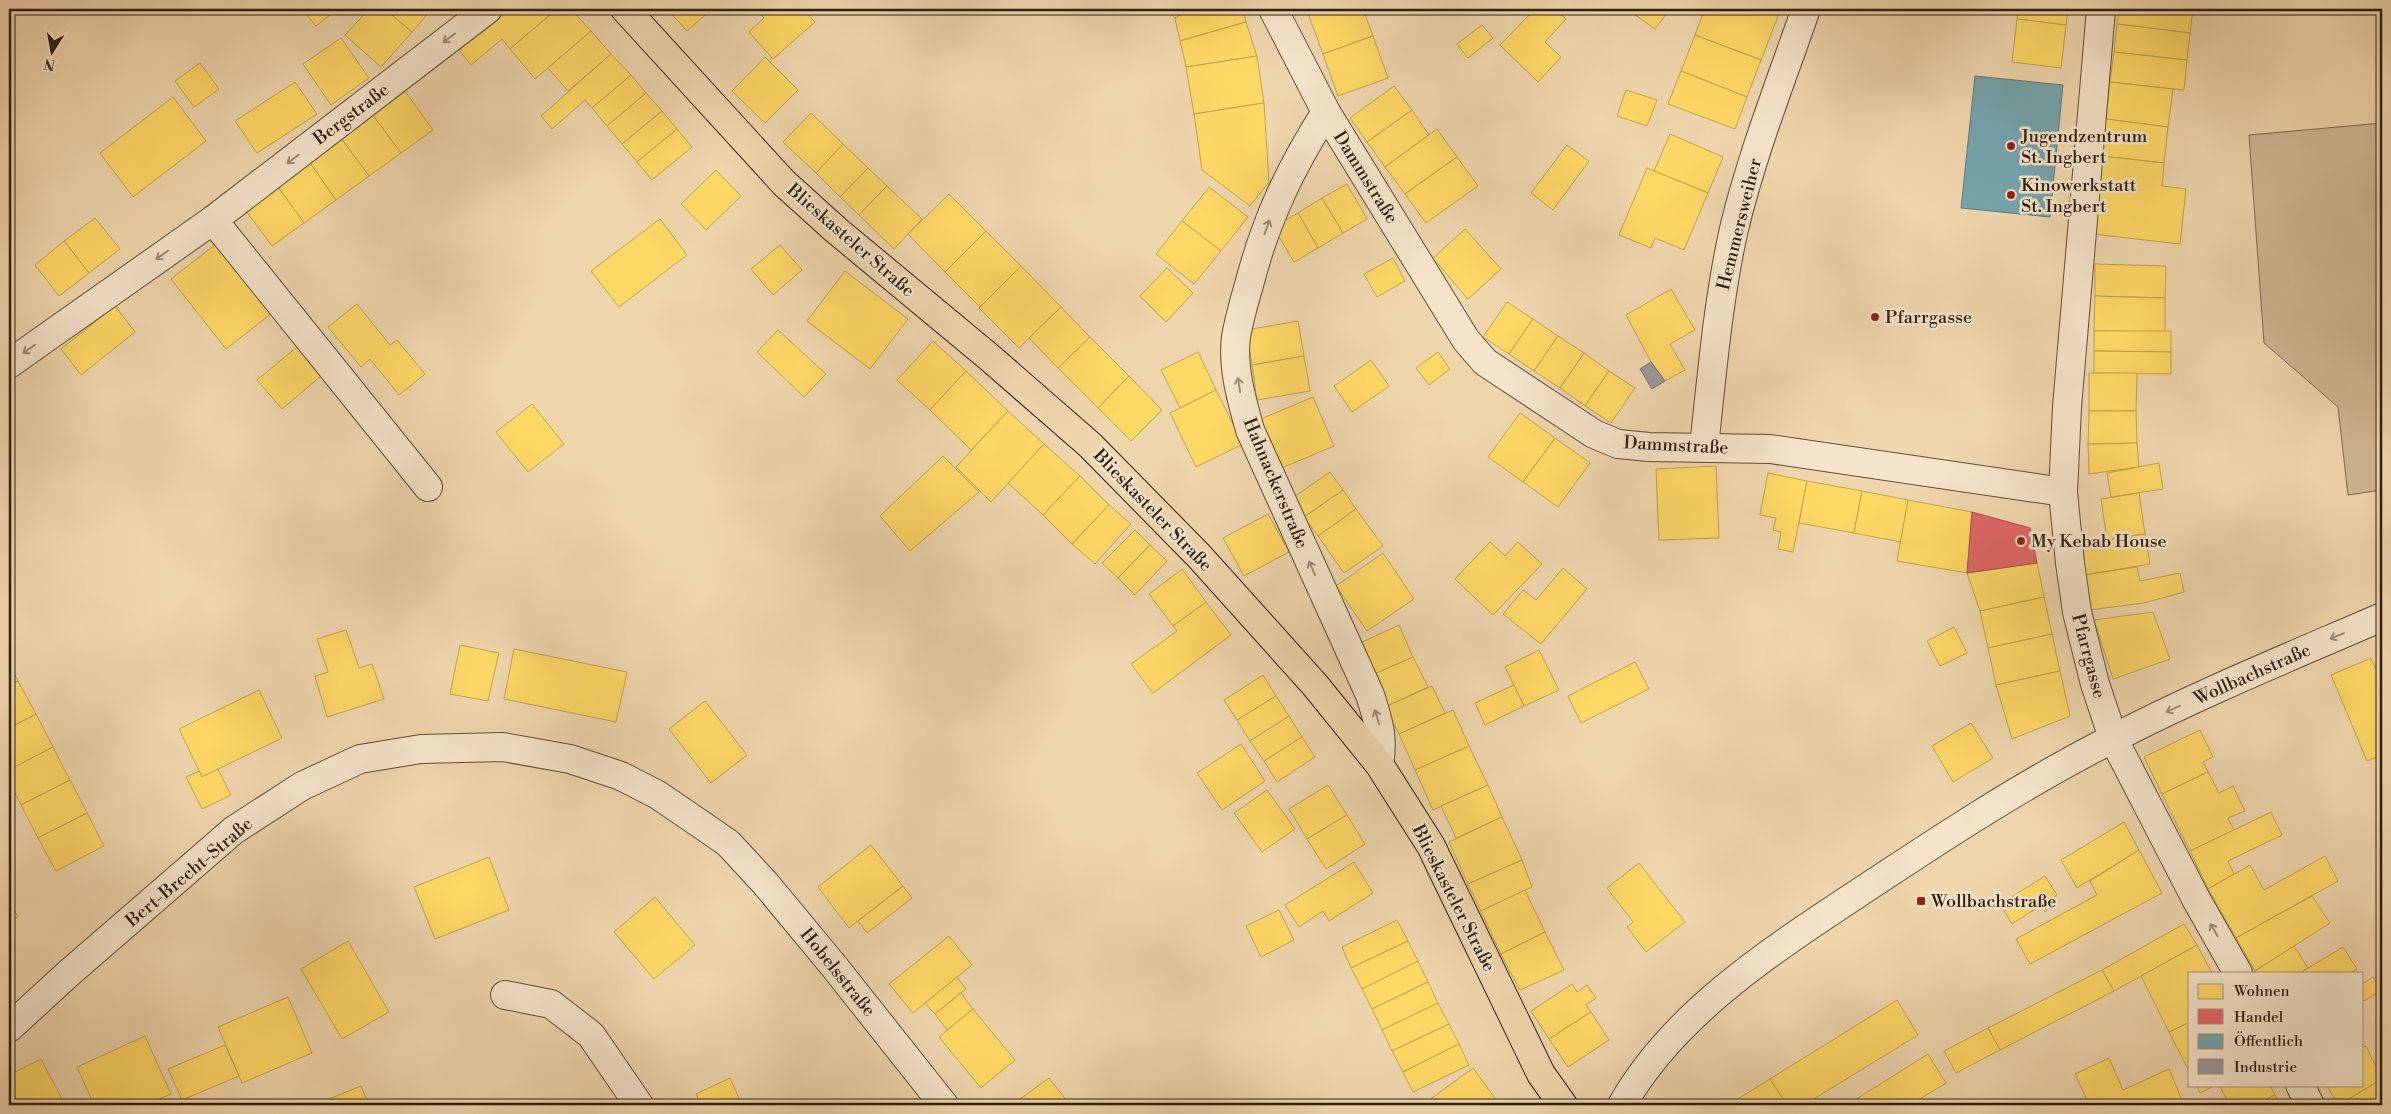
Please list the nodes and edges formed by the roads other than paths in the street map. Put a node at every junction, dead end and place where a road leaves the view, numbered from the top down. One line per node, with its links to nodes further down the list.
1 (488, 9): 7 (street, Bergstraße, one-way to 7)
2 (625, 9): 14 (main road, Blieskasteler Straße)
3 (1273, 9): 6 (street)
4 (1806, 9): 9 (street, Hemmersweiher)
5 (2101, 9): 11 (street, Pfarrgasse)
6 (1326, 112): 9 (street, Dammstraße); 14 (street, Hahnackerstraße, one-way to 6)
7 (213, 220): 8 (street, Bergstraße, one-way to 8); 10 (street)
8 (9, 364)
9 (1704, 447): 11 (street, Dammstraße)
10 (428, 487)
11 (2064, 492): 13 (street, Pfarrgasse)
12 (2382, 617): 13 (street, Wollbachstraße, one-way to 13)
13 (2114, 738): 16 (street, Pfarrgasse, one-way to 13); 23 (street, Wollbachstraße)
14 (1379, 764): 22 (main road, Blieskasteler Straße)
15 (728, 843): 18 (street, Bert-Brecht-Straße); 21 (street, Hobelsstraße)
16 (2237, 972)
17 (505, 995): 20 (street)
18 (9, 1028)
19 (2300, 1086): 24 (street)
20 (638, 1105)
21 (944, 1105)
22 (1563, 1105)
23 (1622, 1105)
24 (2310, 1105)

